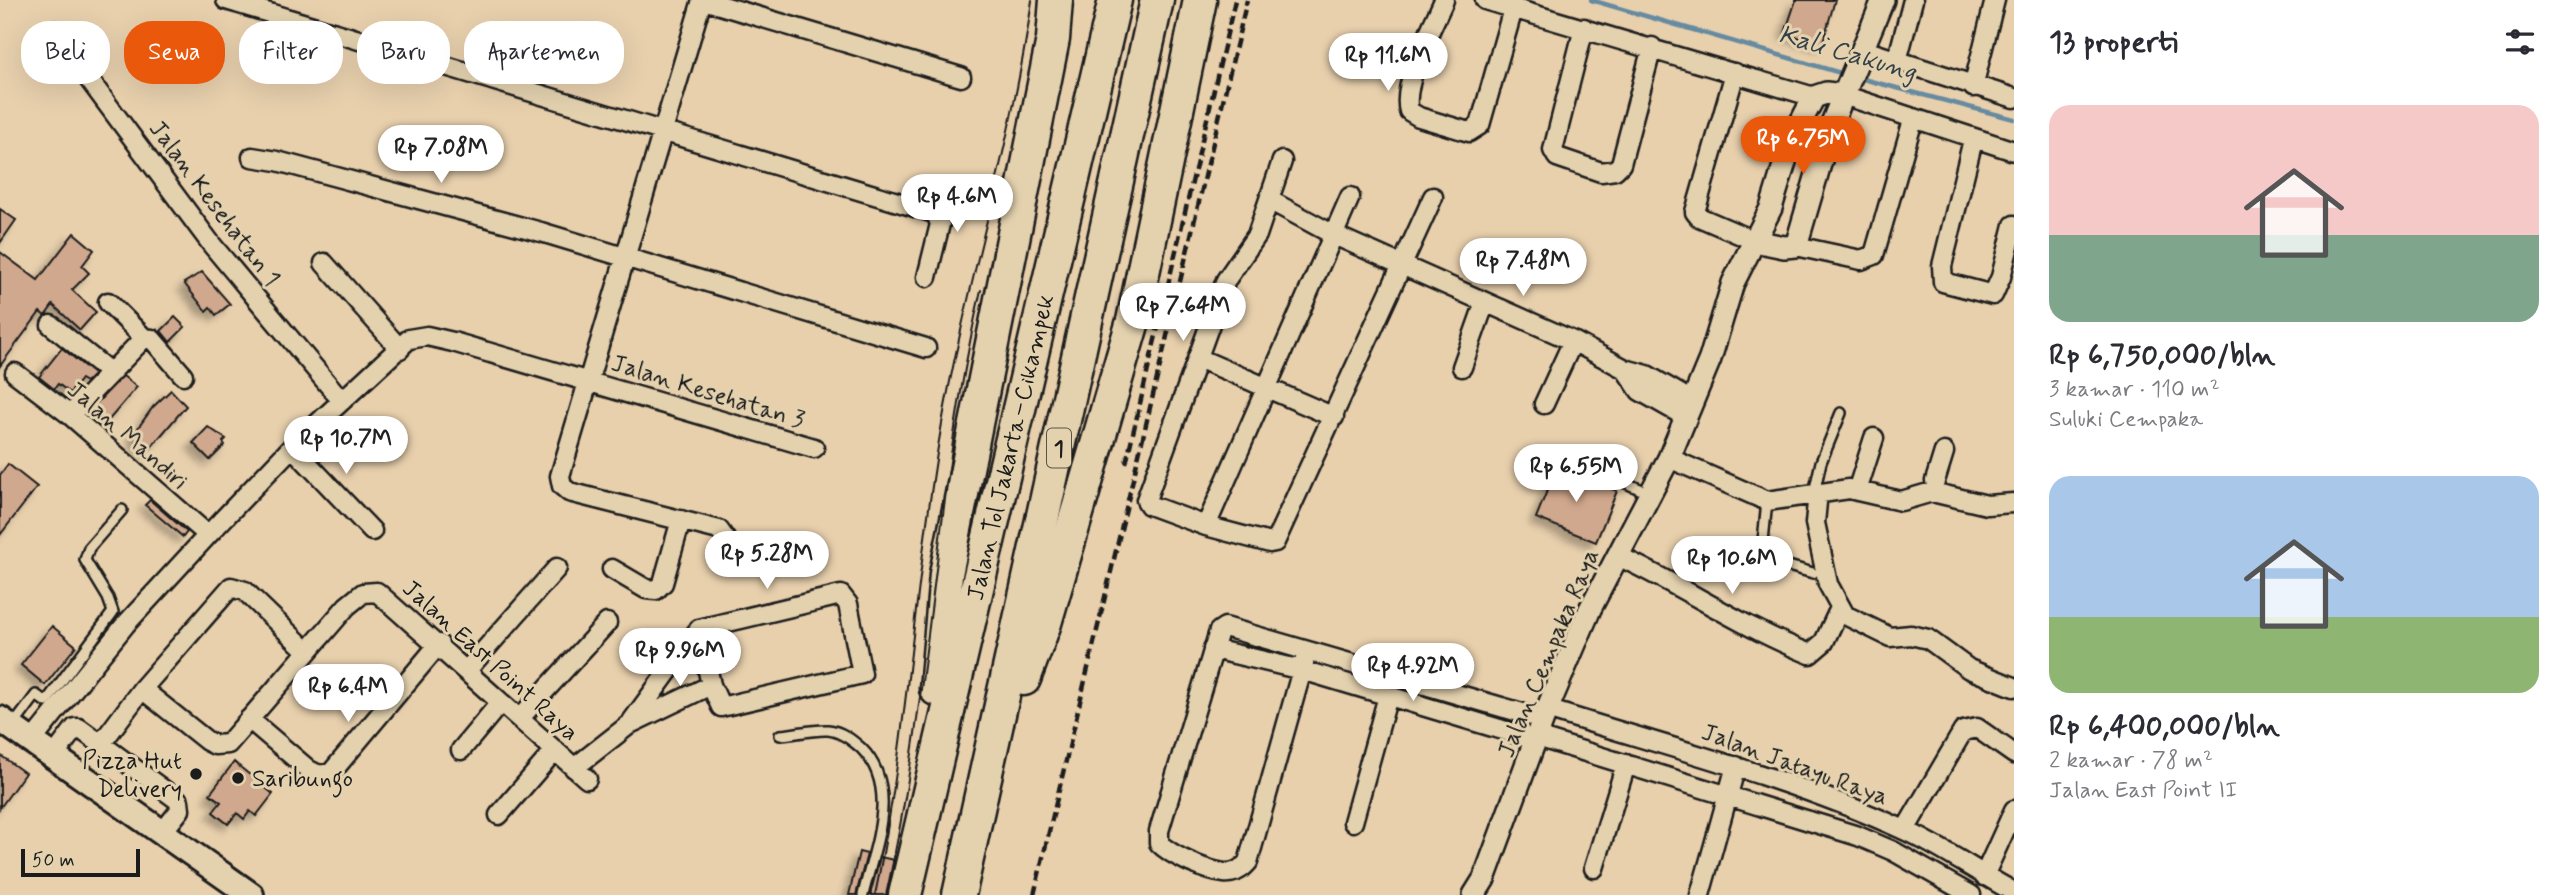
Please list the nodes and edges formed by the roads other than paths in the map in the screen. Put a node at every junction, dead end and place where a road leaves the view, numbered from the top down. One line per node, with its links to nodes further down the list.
1 (226, 0): 24 (street)
2 (702, 0): 18 (street); 24 (street)
3 (1056, 0): 111 (highway)
4 (1115, 0): 111 (highway, Jalan Tol Jakarta–Cikampek / 1)
5 (1157, 0): 110 (highway, Jalan Tol Jakarta–Cikampek / 1)
6 (1200, 0): 110 (highway)
7 (1444, 0): 12 (street)
8 (1485, 0): 12 (street)
9 (1883, 0): 17 (street)
10 (1913, 0): 15 (street)
11 (1995, 0): 20 (street)
12 (1513, 9): 13 (street)
13 (1584, 28): 14 (street); 14 (street)
14 (1652, 47): 16 (street)
15 (1897, 61): 17 (street); 20 (street)
16 (1735, 73): 21 (street); 34 (street)
17 (1853, 74): 21 (street); 23 (street); 35 (street)
18 (961, 77)
19 (92, 84): 55 (street, Jalan Kesehatan 1)
20 (1973, 87): 22 (street)
21 (1814, 97): 34 (street, Jalan Cempaka Raya)
22 (2014, 98)
23 (1913, 120): 25 (street); 35 (street)
24 (663, 130): 36 (street); 39 (street)
25 (1973, 140): 26 (street); 32 (street)
26 (2014, 151)
27 (252, 157): 36 (street)
28 (1282, 161): 31 (street)
29 (1350, 197): 33 (street)
30 (1433, 198): 38 (street)
31 (1271, 201): 33 (street); 47 (street)
32 (2014, 226)
33 (1334, 235): 38 (street); 54 (street)
34 (1755, 241): 35 (street); 57 (street, Jalan Cempaka Raya)
35 (1797, 246)
36 (624, 256): 45 (street); 53 (street)
37 (324, 263): 46 (street)
38 (1402, 264): 41 (street); 60 (street)
39 (928, 277)
40 (108, 302): 43 (street)
41 (1485, 302): 44 (street); 48 (street)
42 (51, 325): 51 (street)
43 (144, 338): 51 (street); 52 (street)
44 (1573, 341): 49 (street); 56 (street)
45 (926, 348)
46 (400, 349): 53 (street, Jalan Kesehatan 3); 55 (street)
47 (1198, 358): 54 (street); 75 (street)
48 (1462, 367)
49 (1625, 369): 57 (street); 57 (street)
50 (15, 373): 59 (street, Jalan Mandiri)
51 (111, 373): 59 (street)
52 (183, 375)
53 (587, 381): 63 (street, Jalan Kesehatan 3); 74 (street)
54 (1269, 389): 60 (street); 75 (street)
55 (342, 401): 62 (street)
56 (1544, 404)
57 (1689, 409): 66 (street, Jalan Cempaka Raya)
58 (1841, 413): 69 (lane)
59 (70, 415): 77 (street, Jalan Mandiri)
60 (1334, 417): 75 (street)
61 (1874, 438): 68 (street)
62 (292, 447): 76 (street); 77 (street)
63 (814, 448)
64 (1944, 452): 67 (street)
65 (1568, 458): 70 (lane)
66 (1669, 458): 70 (street, Jalan Cempaka Raya); 71 (street)
67 (1935, 481)
68 (1857, 491): 69 (street); 72 (street)
69 (1816, 492): 71 (street); 83 (street)
70 (1651, 494): 78 (street, Jalan Cempaka Raya)
71 (1767, 501): 82 (lane)
72 (2014, 503)
73 (122, 510): 100 (lane)
74 (681, 520): 79 (street); 81 (street)
75 (1206, 526)
76 (372, 531)
77 (208, 536): 100 (street)
78 (1618, 556): 83 (street); 101 (street, Jalan Cempaka Raya)
79 (728, 557)
80 (557, 568): 90 (street)
81 (612, 569)
82 (1814, 573)
83 (1840, 608): 93 (street)
84 (607, 622): 97 (street)
85 (699, 629): 92 (street); 92 (street); 99 (street)
86 (439, 644): 88 (street, Jalan East Point Raya); 90 (street, Jalan East Point Raya); 98 (street)
87 (1213, 649): 89 (street); 91 (street); 91 (street)
88 (306, 650): 94 (street); 98 (street)
89 (1307, 652): 91 (street); 101 (street)
90 (467, 670): 96 (street, Jalan East Point Raya)
91 (1303, 670): 95 (street)
92 (711, 685): 99 (street)
93 (2014, 687)
94 (142, 690): 98 (street); 103 (street)
95 (1388, 696): 101 (street); 115 (street)
96 (500, 702): 97 (street, Jalan East Point Raya); 104 (street)
97 (520, 718): 105 (street, Jalan East Point Raya)
98 (249, 719)
99 (629, 724): 105 (street, Jalan East Point Raya)
100 (9, 726): 107 (main road)
101 (1541, 726): 108 (street, Jalan Jatayu Raya); 109 (street, Jalan Jatayu Raya); 127 (street, Jalan Cempaka Raya)
102 (780, 735): 124 (lane)
103 (101, 744): 107 (street); 117 (street)
104 (461, 750)
105 (555, 750): 114 (street)
106 (2014, 754): 116 (street)
107 (54, 756): 117 (main road)
108 (1626, 764): 112 (street, Jalan Jatayu Raya); 118 (street)
109 (1736, 766): 112 (street); 116 (street, Jalan Jatayu Raya)
110 (983, 792): 126 (highway, Jalan Tol Jakarta–Cikampek / 1)
111 (927, 795): 125 (highway, Jalan Tol Jakarta–Cikampek / 1)
112 (1729, 795): 120 (street, Jalan Jatayu Raya); 123 (street)
113 (2014, 810): 119 (street)
114 (499, 815)
115 (1353, 822)
116 (1905, 830): 119 (street, Jalan Jatayu Raya)
117 (162, 834): 121 (main road)
118 (1594, 868)
119 (1984, 876): 122 (street, Jalan Jatayu Raya)
120 (1941, 888): 128 (street, Jalan Jatayu Raya)
121 (235, 891)
122 (2014, 892)
123 (1706, 893)
124 (863, 895)
125 (905, 895)
126 (959, 895)
127 (1474, 895)
128 (1971, 895)

